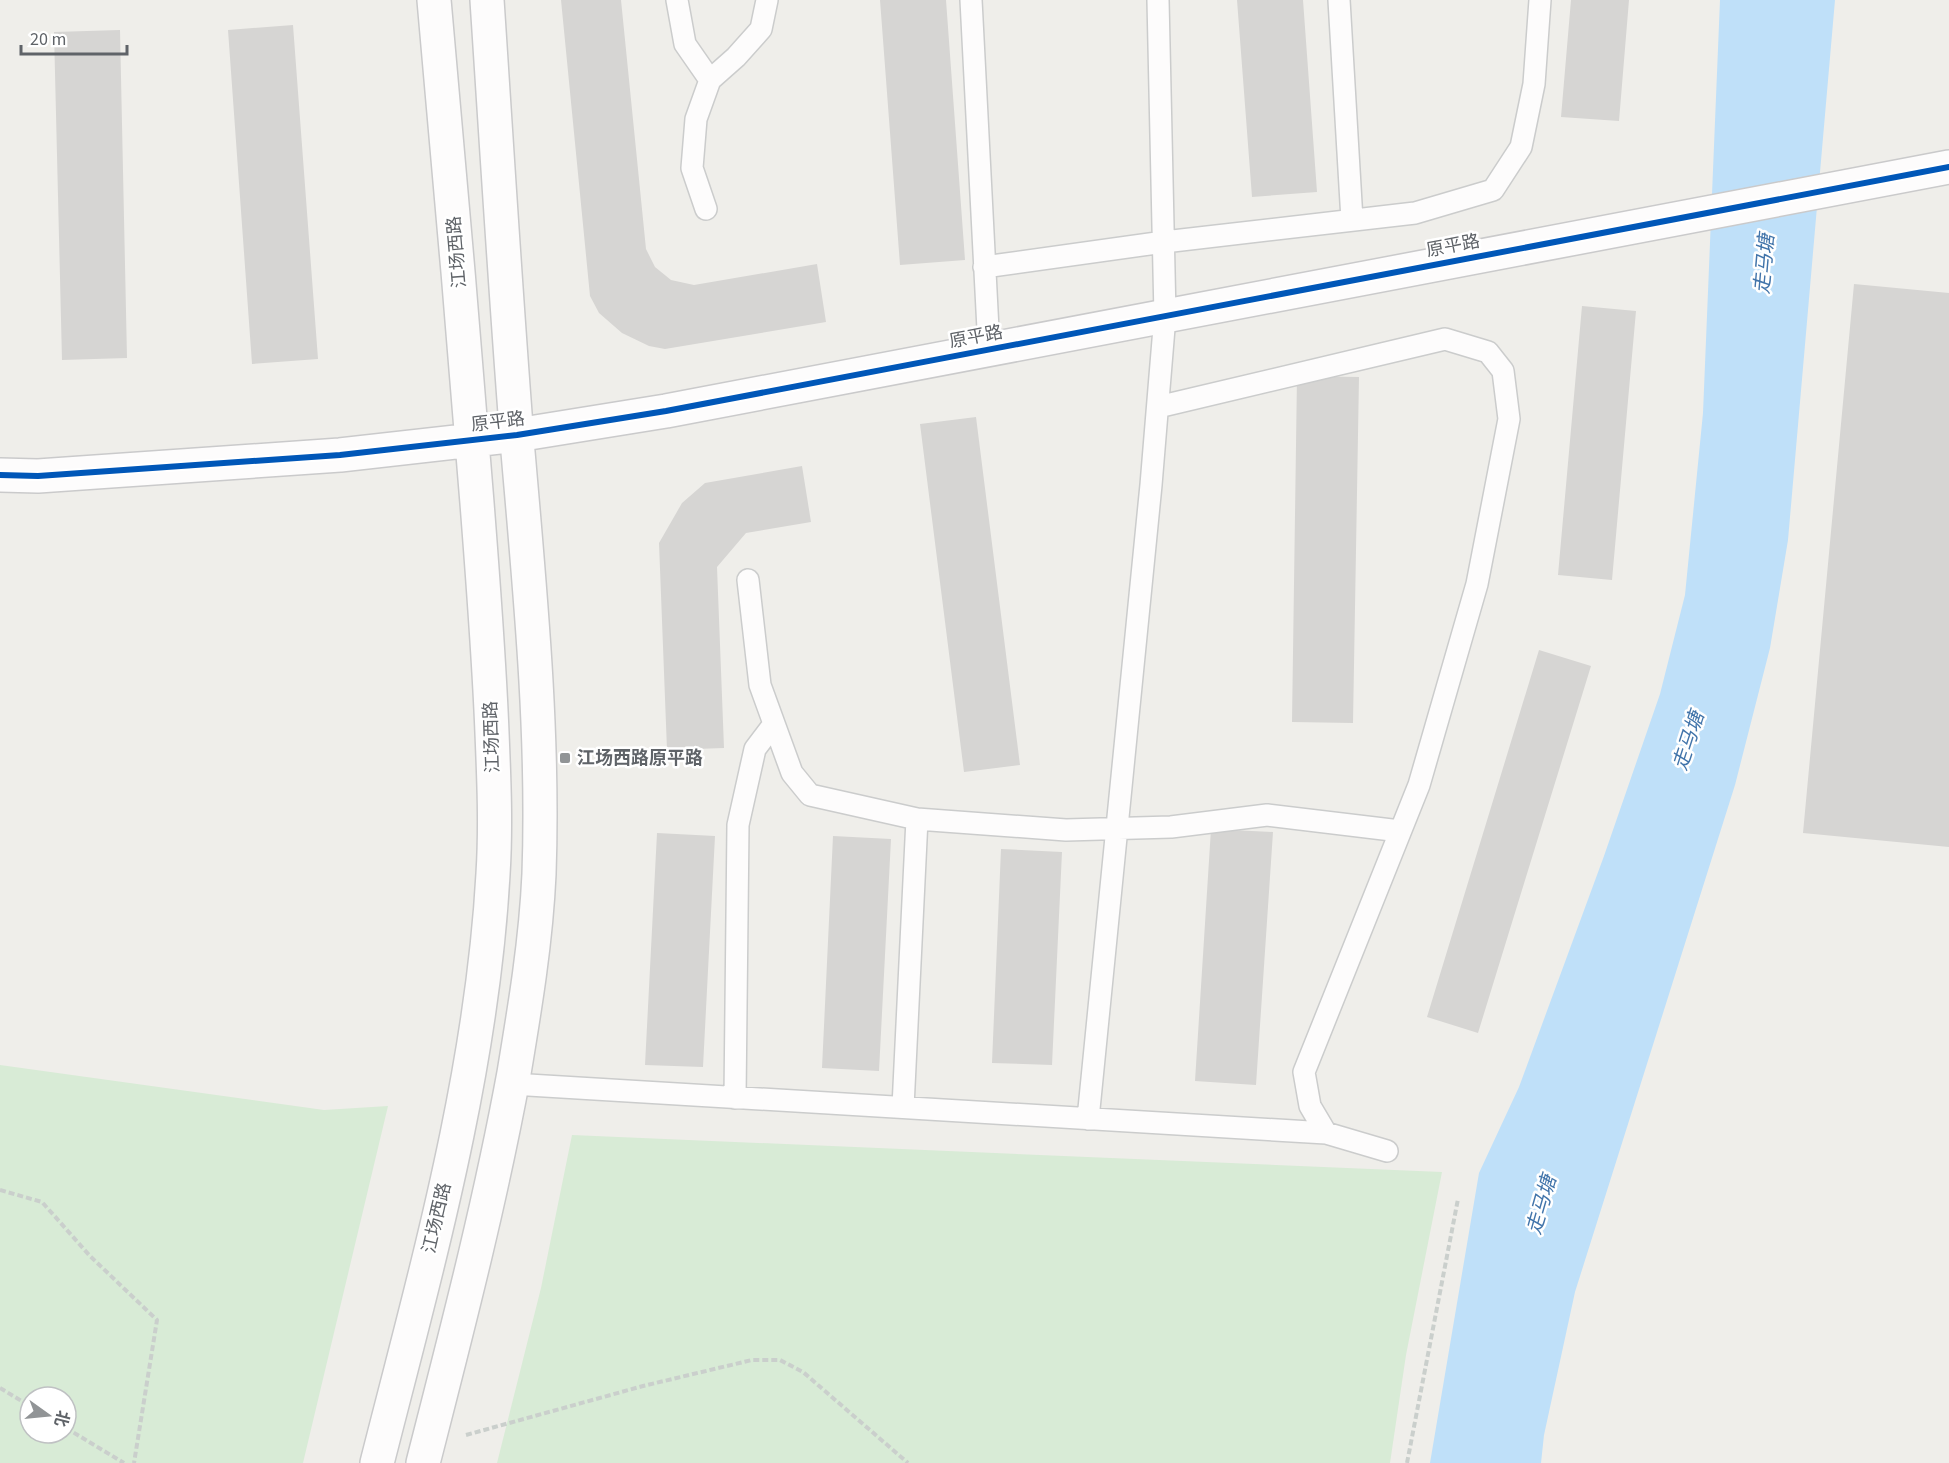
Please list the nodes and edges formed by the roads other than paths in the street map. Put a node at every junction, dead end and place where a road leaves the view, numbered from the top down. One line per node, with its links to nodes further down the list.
1 (434, 0): 19 (main road, 江场西路)
2 (487, 0): 18 (main road)
3 (677, 0): 9 (lane)
4 (767, 0): 9 (lane)
5 (971, 0): 14 (lane)
6 (1158, 0): 13 (lane)
7 (1339, 0): 12 (lane)
8 (1540, 0): 12 (lane)
9 (710, 80): 11 (lane)
10 (1949, 167): 15 (main road, 原平路)
11 (706, 209)
12 (1352, 220): 13 (lane)
13 (1164, 242): 14 (lane); 15 (lane)
14 (984, 267): 16 (lane)
15 (1165, 316): 16 (main road, 原平路); 17 (lane)
16 (989, 349): 18 (main road, 原平路)
17 (1158, 407): 24 (lane); 25 (lane)
18 (517, 435): 19 (main road, 原平路); 26 (main road)
19 (472, 440): 20 (main road, 原平路); 33 (main road, 江场西路)
20 (0, 475)
21 (748, 580): 22 (lane)
22 (774, 724): 23 (lane); 27 (lane)
23 (917, 819): 24 (lane); 28 (lane)
24 (1118, 829): 25 (lane); 29 (lane)
25 (1400, 831): 30 (lane)
26 (512, 1084): 27 (lane); 32 (main road)
27 (735, 1098): 28 (lane)
28 (903, 1107): 29 (lane)
29 (1088, 1119): 30 (lane)
30 (1326, 1133): 31 (lane)
31 (1387, 1151)
32 (425, 1454)
33 (376, 1463)

